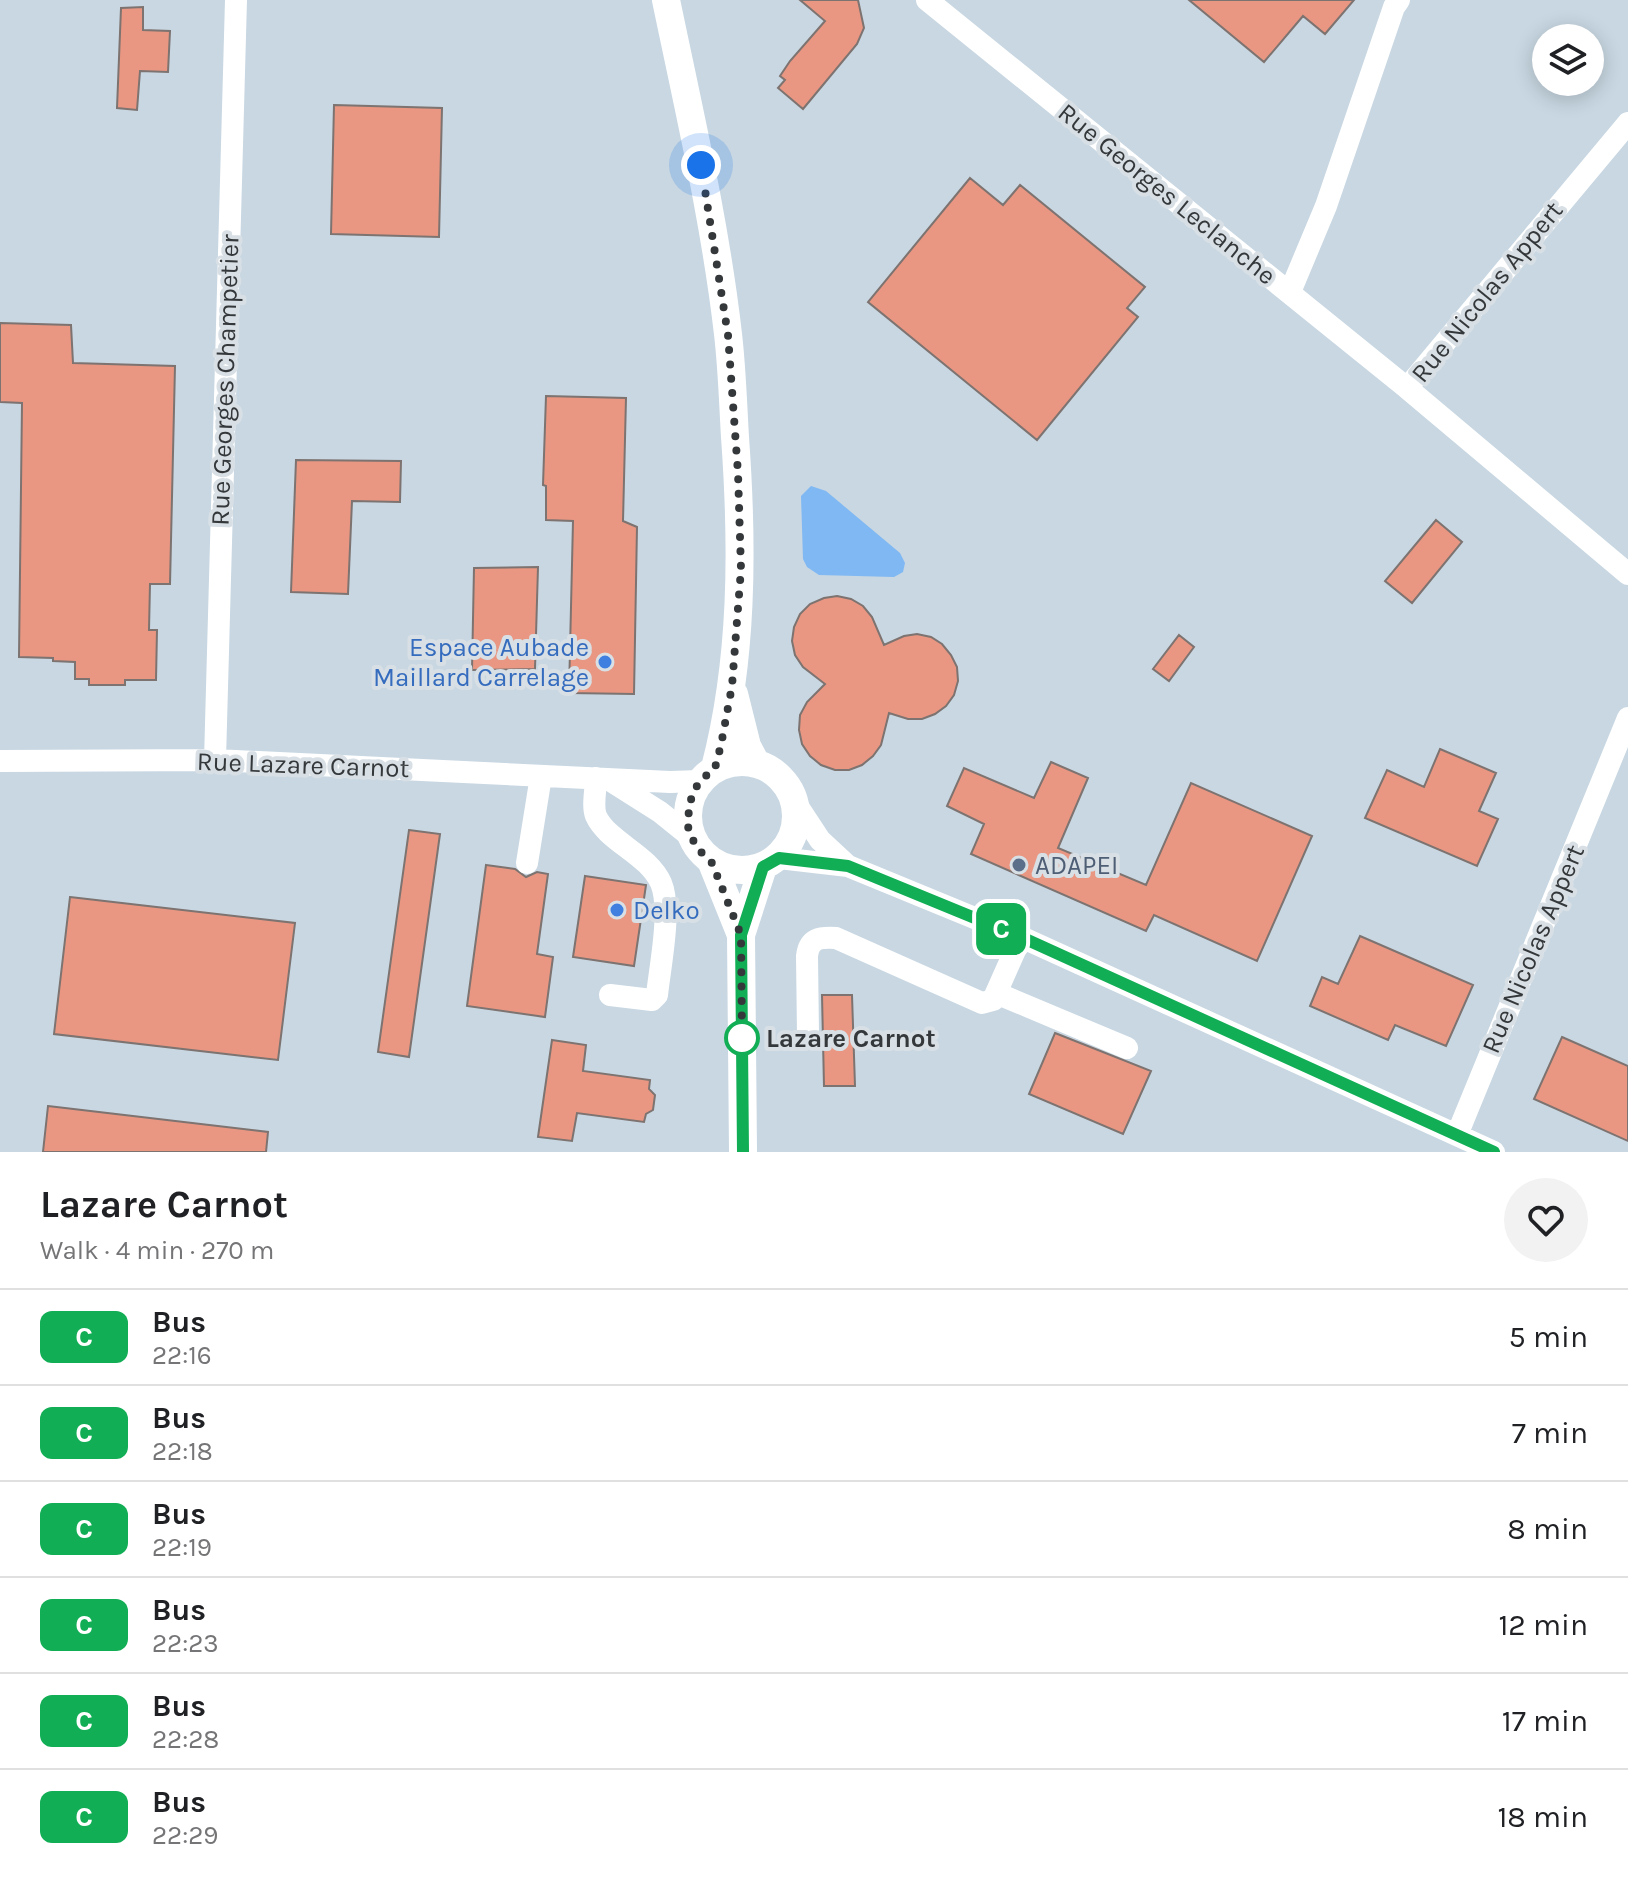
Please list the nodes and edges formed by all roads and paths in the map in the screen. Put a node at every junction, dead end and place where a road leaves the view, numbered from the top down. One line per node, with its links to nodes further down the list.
1 (236, 0): 11 (street, Rue Georges Champetier)
2 (666, 0): 9 (main road)
3 (927, 0): 6 (street, Rue Georges Leclanche)
4 (1399, 0): 6 (street)
5 (1628, 123): 7 (street, Rue Nicolas Appert)
6 (1290, 292): 7 (street, Rue Georges Leclanche)
7 (1407, 388): 8 (street, Rue Nicolas Appert)
8 (1628, 574)
9 (732, 686): 13 (main road); 14 (main road)
10 (1628, 718): 29 (street, Rue Nicolas Appert)
11 (215, 760): 12 (street, Rue Lazare Carnot); 15 (street, Rue Lazare Carnot)
12 (0, 761)
13 (756, 763): 14 (main road); 17 (main road)
14 (707, 775): 16 (street, Rue Lazare Carnot); 18 (main road)
15 (541, 776): 16 (street, Rue Lazare Carnot); 20 (street)
16 (601, 778): 18 (street, Rue Lazare Carnot); 26 (street)
17 (795, 802): 19 (main road); 22 (street)
18 (691, 837): 21 (main road)
19 (771, 862): 21 (main road); 22 (street); 23 (main road)
20 (527, 863)
21 (712, 863): 23 (main road)
22 (848, 866): 24 (street)
23 (741, 935): 30 (main road)
24 (1021, 937): 25 (street); 29 (street)
25 (996, 993): 27 (street); 28 (street)
26 (610, 995)
27 (808, 1035)
28 (1127, 1048)
29 (1457, 1135): 31 (street)
30 (743, 1152)
31 (1494, 1152)

